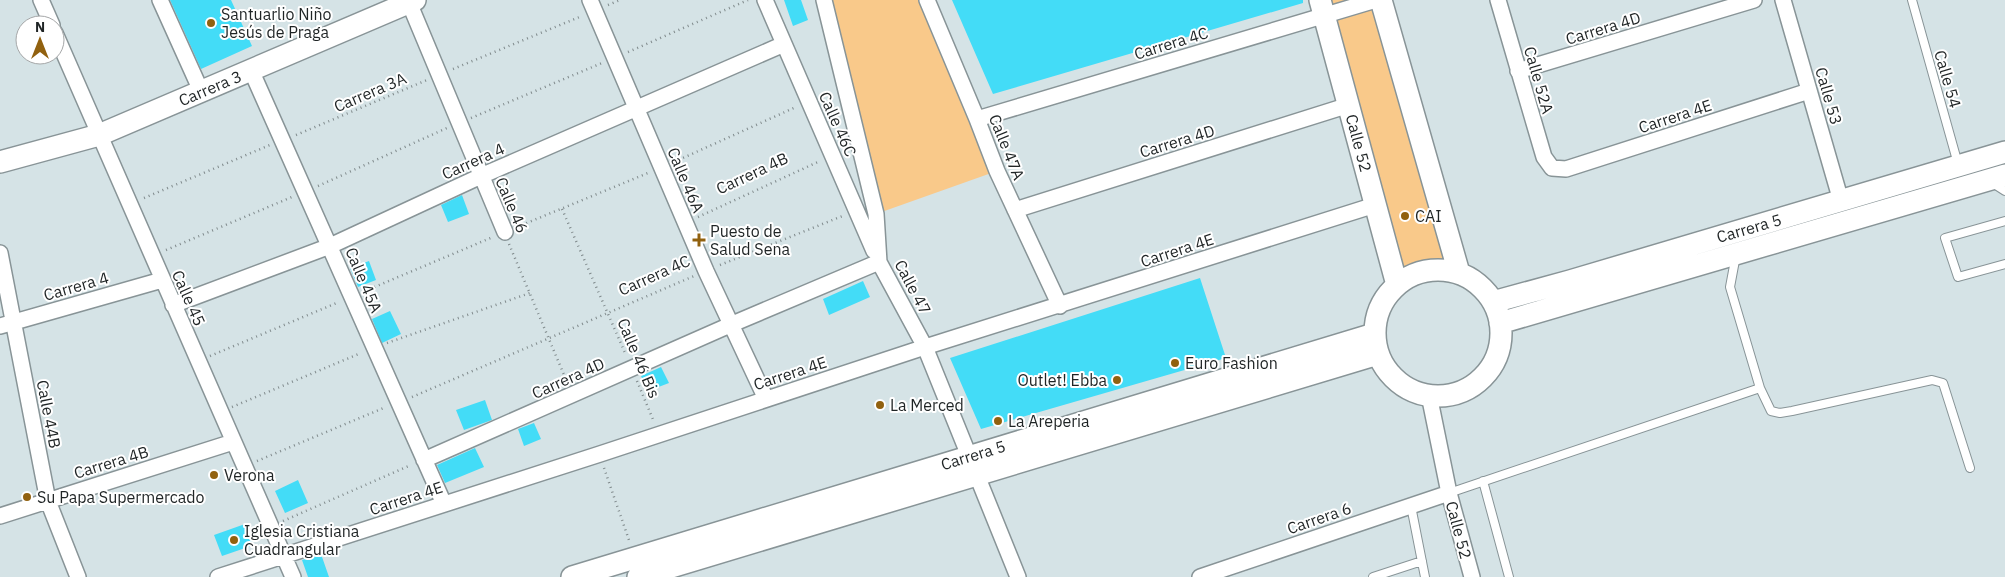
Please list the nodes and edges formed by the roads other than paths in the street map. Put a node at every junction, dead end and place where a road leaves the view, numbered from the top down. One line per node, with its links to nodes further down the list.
1 (41, 0): 15 (street)
2 (160, 0): 20 (street)
3 (765, 0): 16 (street, Calle 46C)
4 (824, 0): 40 (street, Calle 47)
5 (927, 0): 24 (street, Calle 47A)
6 (1376, 0): 14 (street, Carrera 4C)
7 (1382, 0): 42 (main road)
8 (1498, 0): 19 (street, Calle 52A)
9 (1754, 0): 19 (street, Carrera 4D)
10 (1783, 0): 21 (street, Calle 53)
11 (1912, 0): 28 (lane, Calle 54)
12 (411, 1): 18 (main road, Carrera 3); 30 (street, Calle 46)
13 (592, 6): 23 (street, Calle 46A)
14 (1322, 8): 22 (main road, Calle 52); 24 (street, Carrera 4C)
15 (48, 15)
16 (784, 44): 23 (street, Carrera 4); 40 (street, Calle 46C)
17 (65, 56): 25 (street, Calle 45)
18 (251, 70): 20 (main road, Carrera 3); 38 (street, Calle 45A)
19 (1518, 71): 29 (street, Calle 52A)
20 (201, 91): 25 (main road, Carrera 3)
21 (1809, 91): 29 (street, Carrera 4E); 32 (street, Calle 53)
22 (1349, 106): 33 (main road, Calle 52); 34 (street, Carrera 4D)
23 (636, 109): 30 (street, Carrera 4); 50 (street, Calle 46A)
24 (977, 119): 34 (street, Calle 47A)
25 (99, 135): 27 (main road, Carrera 3); 43 (street, Calle 45)
26 (2005, 152): 28 (main road, Carrera 5)
27 (0, 162)
28 (1958, 166): 32 (main road, Carrera 5)
29 (1552, 168)
30 (481, 176): 36 (street, Calle 46); 38 (street, Carrera 4)
31 (1999, 182): 37 (main road, Carrera 5)
32 (1841, 201): 37 (main road, Carrera 5)
33 (1375, 205): 44 (main road, Calle 52); 47 (street, Carrera 4E)
34 (1015, 210): 47 (street, Calle 47A)
35 (2005, 221): 41 (lane)
36 (505, 232)
37 (1733, 244): 45 (main road, Carrera 5); 48 (main road, Carrera 5); 53 (lane)
38 (330, 246): 46 (street, Carrera 4); 57 (street, Calle 45A)
39 (0, 253): 49 (street, Calle 44B)
40 (879, 262): 50 (street, Carrera 4D); 52 (street, Calle 47)
41 (2005, 264)
42 (1459, 273): 44 (main road); 45 (main road)
43 (162, 280): 46 (street, Calle 45); 49 (street, Carrera 4)
44 (1397, 285): 51 (main road)
45 (1493, 302): 48 (main road)
46 (173, 305): 56 (street, Calle 45)
47 (1060, 306): 52 (street, Carrera 4E)
48 (1500, 323): 54 (main road)
49 (7, 324): 62 (street, Calle 44B)
50 (730, 325): 55 (street, Calle 46A); 57 (street, Carrera 4D)
51 (1376, 344): 54 (main road); 58 (main road, Carrera 5)
52 (925, 347): 55 (street, Carrera 4E); 58 (street, Calle 47)
53 (1760, 388): 59 (lane); 60 (lane)
54 (1429, 395): 61 (street, Calle 52)
55 (766, 399): 63 (street, Carrera 4E)
56 (234, 442): 62 (street, Carrera 4B); 66 (street, Calle 45)
57 (424, 460): 63 (street, Calle 45A)
58 (973, 466): 68 (main road, Carrera 5); 72 (main road, Carrera 5); 73 (street, Calle 47)
59 (1970, 468)
60 (1483, 482): 61 (lane); 78 (lane)
61 (1449, 493): 64 (street, Carrera 6); 77 (street, Calle 52)
62 (48, 500): 65 (street, Carrera 4B); 69 (street, Calle 44B)
63 (444, 504): 66 (street, Carrera 4E)
64 (1411, 506): 67 (lane); 74 (street, Carrera 6)
65 (0, 516)
66 (284, 556): 70 (street, Carrera 4E); 71 (street, Calle 45)
67 (1422, 562): 75 (lane); 76 (lane)
68 (645, 576)
69 (78, 577)
70 (218, 577)
71 (293, 577)
72 (572, 577)
73 (1018, 577)
74 (1200, 577)
75 (1373, 577)
76 (1425, 577)
77 (1472, 577)
78 (1509, 577)

